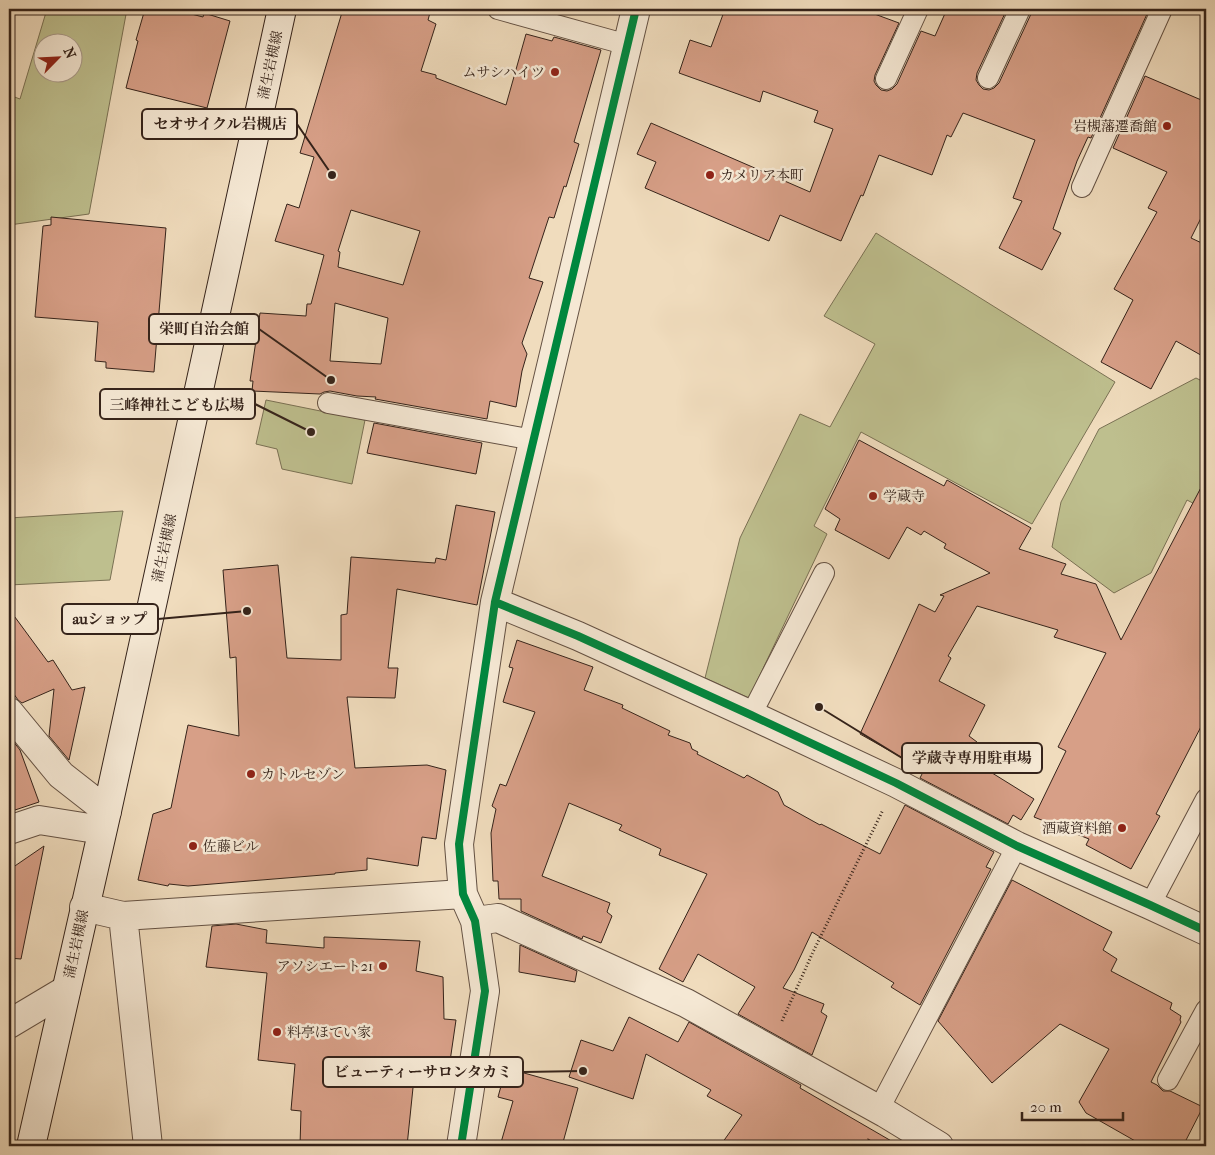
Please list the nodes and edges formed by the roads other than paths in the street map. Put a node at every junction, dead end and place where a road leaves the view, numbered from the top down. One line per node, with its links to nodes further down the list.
1 (282, 9): 18 (street, 蒲生岩槻線)
2 (498, 9): 7 (lane)
3 (636, 9): 7 (street)
4 (918, 9): 9 (lane)
5 (1020, 9): 8 (lane)
6 (1162, 9): 10 (lane)
7 (628, 45): 12 (street)
8 (988, 78)
9 (886, 79)
10 (1082, 187)
11 (328, 403): 12 (lane)
12 (534, 440): 14 (street)
13 (824, 573): 16 (lane)
14 (495, 602): 16 (street); 21 (street)
15 (9, 712): 18 (street)
16 (751, 715): 20 (street)
17 (1206, 799): 22 (lane)
18 (104, 820): 19 (street); 23 (street, 蒲生岩槻線)
19 (9, 830)
20 (1017, 846): 22 (street); 31 (lane)
21 (463, 894): 24 (street); 25 (street)
22 (1150, 904): 26 (street)
23 (84, 907): 24 (street); 27 (street, 蒲生岩槻線)
24 (123, 916): 33 (street)
25 (475, 921): 31 (street); 34 (street)
26 (1206, 931)
27 (66, 990): 29 (street); 32 (street, 蒲生岩槻線)
28 (1206, 1010): 30 (lane)
29 (9, 1024)
30 (1168, 1080)
31 (879, 1109): 35 (street)
32 (31, 1146)
33 (148, 1146)
34 (460, 1146)
35 (939, 1146)

